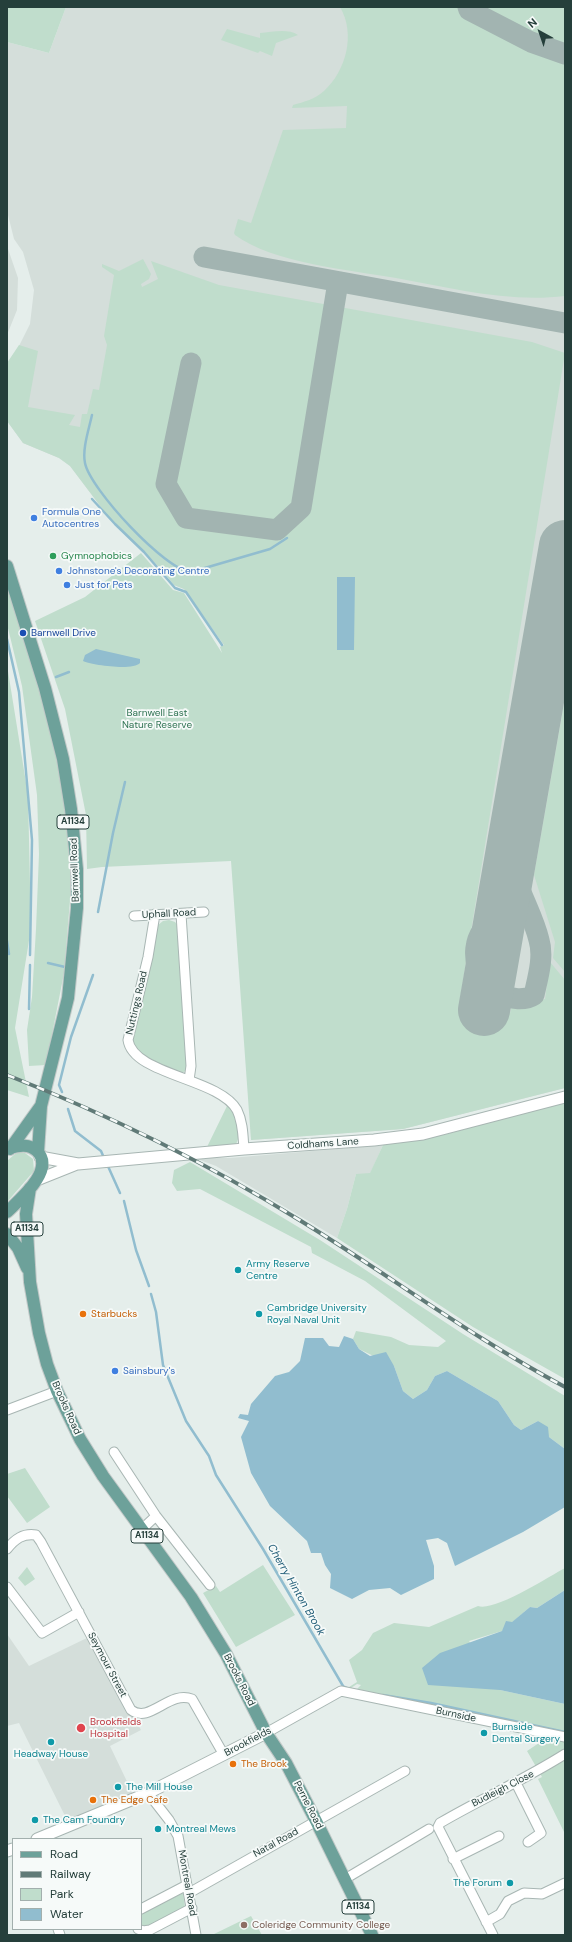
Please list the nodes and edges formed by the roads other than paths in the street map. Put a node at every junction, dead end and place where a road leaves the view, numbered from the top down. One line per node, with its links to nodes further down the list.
1 (7, 566): 8 (main road, Barnwell Road / A1134)
2 (204, 912): 4 (street, Uphall Road)
3 (155, 914): 4 (street, Uphall Road); 5 (street, Uphall Road); 6 (street, Nuttings Road)
4 (181, 914): 6 (street)
5 (134, 916)
6 (190, 1080): 9 (street, Nuttings Road)
7 (565, 1097): 9 (street, Coldhams Lane)
8 (41, 1106): 10 (main road, Barnwell Road / A1134); 11 (main road, Barnwell Road / A1134)
9 (244, 1149): 12 (street, Coldhams Lane)
10 (9, 1150): 11 (main road, A1134)
11 (39, 1154): 12 (street, Coldhams Lane); 13 (main road, A1134)
12 (78, 1164): 13 (street, Coldhams Lane)
13 (33, 1184): 14 (main road, A1134); 16 (main road, Brooks Road / A1134)
14 (7, 1212)
15 (7, 1234): 16 (main road, Brooks Road / A1134)
16 (29, 1270): 17 (main road, Brooks Road / A1134)
17 (57, 1390): 18 (street); 21 (main road, Brooks Road / A1134)
18 (7, 1410)
19 (114, 1452): 20 (street)
20 (156, 1516): 21 (street); 23 (street)
21 (142, 1529): 27 (main road, Brooks Road / A1134)
22 (7, 1549): 25 (street, Seymour Street)
23 (210, 1585)
24 (7, 1587): 25 (street)
25 (79, 1612): 30 (street, Seymour Street)
26 (348, 1693): 27 (street, Brookfields); 28 (street, Burnside)
27 (266, 1733): 30 (street, Brookfields); 34 (main road, Perne Road / A1134)
28 (565, 1737)
29 (565, 1754): 32 (street, Budleigh Close)
30 (224, 1755): 33 (street, Brookfields)
31 (405, 1771): 34 (street, Natal Road)
32 (516, 1783): 38 (street); 39 (street, Budleigh Close)
33 (148, 1793): 37 (street, Brookfields); 42 (street, Montreal Road)
34 (316, 1821): 40 (main road, Perne Road / A1134); 42 (street, Natal Road)
35 (429, 1829): 40 (street)
36 (499, 1836): 39 (street)
37 (39, 1838)
38 (528, 1842)
39 (453, 1859): 45 (street)
40 (345, 1879): 48 (main road, Perne Road / A1134)
41 (565, 1883): 45 (street)
42 (188, 1889): 43 (street, Montreal Road); 44 (street, Natal Road)
43 (192, 1908): 46 (street); 47 (street, Montreal Road)
44 (142, 1909)
45 (486, 1922): 49 (street)
46 (140, 1930)
47 (196, 1935)
48 (372, 1935)
49 (493, 1935)

